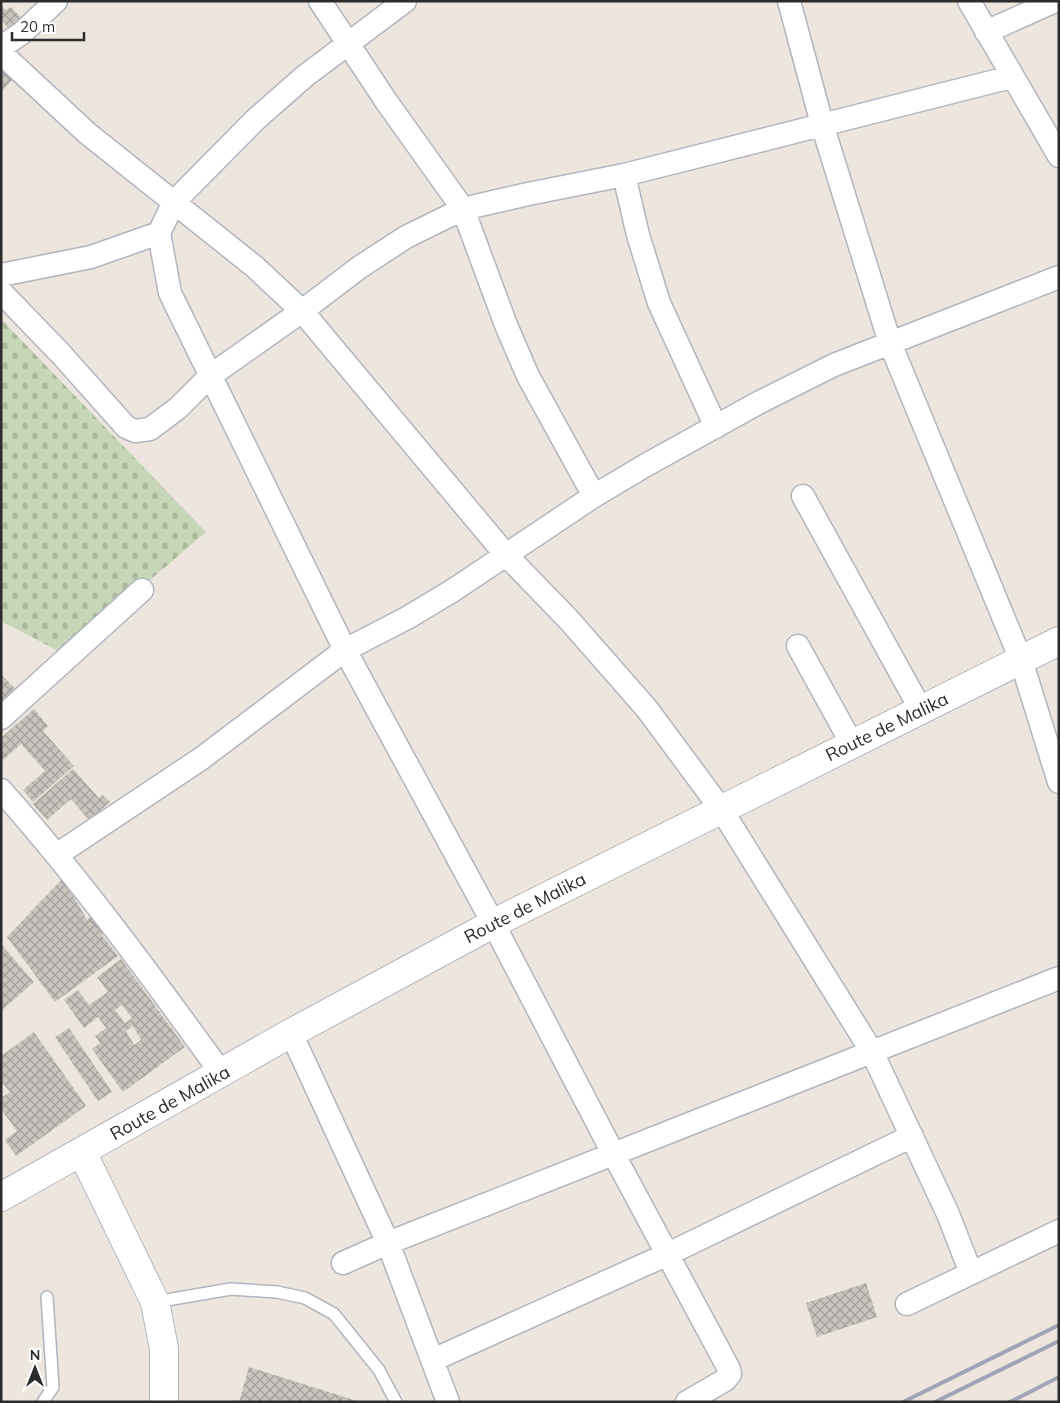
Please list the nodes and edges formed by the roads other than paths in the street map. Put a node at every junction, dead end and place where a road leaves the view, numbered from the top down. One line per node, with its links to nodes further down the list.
1 (56, 1): 9 (street)
2 (320, 1): 8 (street)
3 (405, 1): 8 (street)
4 (789, 1): 12 (street)
5 (969, 1): 7 (street)
6 (1054, 1): 7 (street)
7 (986, 32): 11 (street)
8 (348, 44): 15 (street); 16 (street)
9 (1, 47)
10 (1, 52): 15 (street)
11 (1012, 77): 12 (street); 13 (street)
12 (822, 124): 14 (street); 22 (street)
13 (1059, 156)
14 (624, 175): 16 (street); 24 (street)
15 (174, 202): 17 (street); 21 (street)
16 (463, 209): 21 (street); 25 (street)
17 (159, 233): 18 (street); 23 (street)
18 (1, 275)
19 (1059, 277): 22 (street)
20 (1, 292): 23 (street)
21 (302, 312): 23 (street); 27 (street)
22 (890, 343): 24 (street); 32 (street)
23 (210, 376): 31 (street)
24 (716, 427): 25 (street)
25 (594, 496): 27 (street)
26 (803, 496): 33 (street)
27 (506, 555): 31 (street); 38 (street)
28 (142, 590): 34 (street)
29 (1059, 641): 32 (main road, Route de Malika)
30 (798, 646): 35 (street)
31 (345, 650): 39 (street); 40 (street)
32 (1021, 660): 33 (main road, Route de Malika); 36 (street)
33 (921, 710): 35 (main road, Route de Malika)
34 (1, 718)
35 (852, 744): 38 (main road, Route de Malika)
36 (1059, 782)
37 (1, 790): 39 (street)
38 (721, 810): 40 (main road, Route de Malika); 43 (street)
39 (58, 854): 44 (street)
40 (494, 923): 42 (main road, Route de Malika); 47 (street)
41 (1059, 978): 43 (street)
42 (292, 1033): 44 (main road, Route de Malika); 50 (street)
43 (872, 1052): 45 (street); 47 (street)
44 (222, 1074): 46 (main road, Route de Malika)
45 (912, 1136): 51 (street); 53 (street)
46 (82, 1152): 48 (main road, Route de Malika); 55 (main road)
47 (614, 1155): 50 (street); 51 (street)
48 (1, 1197)
49 (1059, 1231): 53 (street)
50 (388, 1243): 52 (street); 57 (street)
51 (668, 1254): 57 (street); 62 (street)
52 (343, 1263)
53 (971, 1273): 56 (street)
54 (47, 1297): 58 (lane)
55 (156, 1302): 59 (main road); 60 (lane)
56 (907, 1304)
57 (433, 1360): 61 (street)
58 (43, 1402)
59 (164, 1402)
60 (396, 1402)
61 (448, 1402)
62 (687, 1402)

